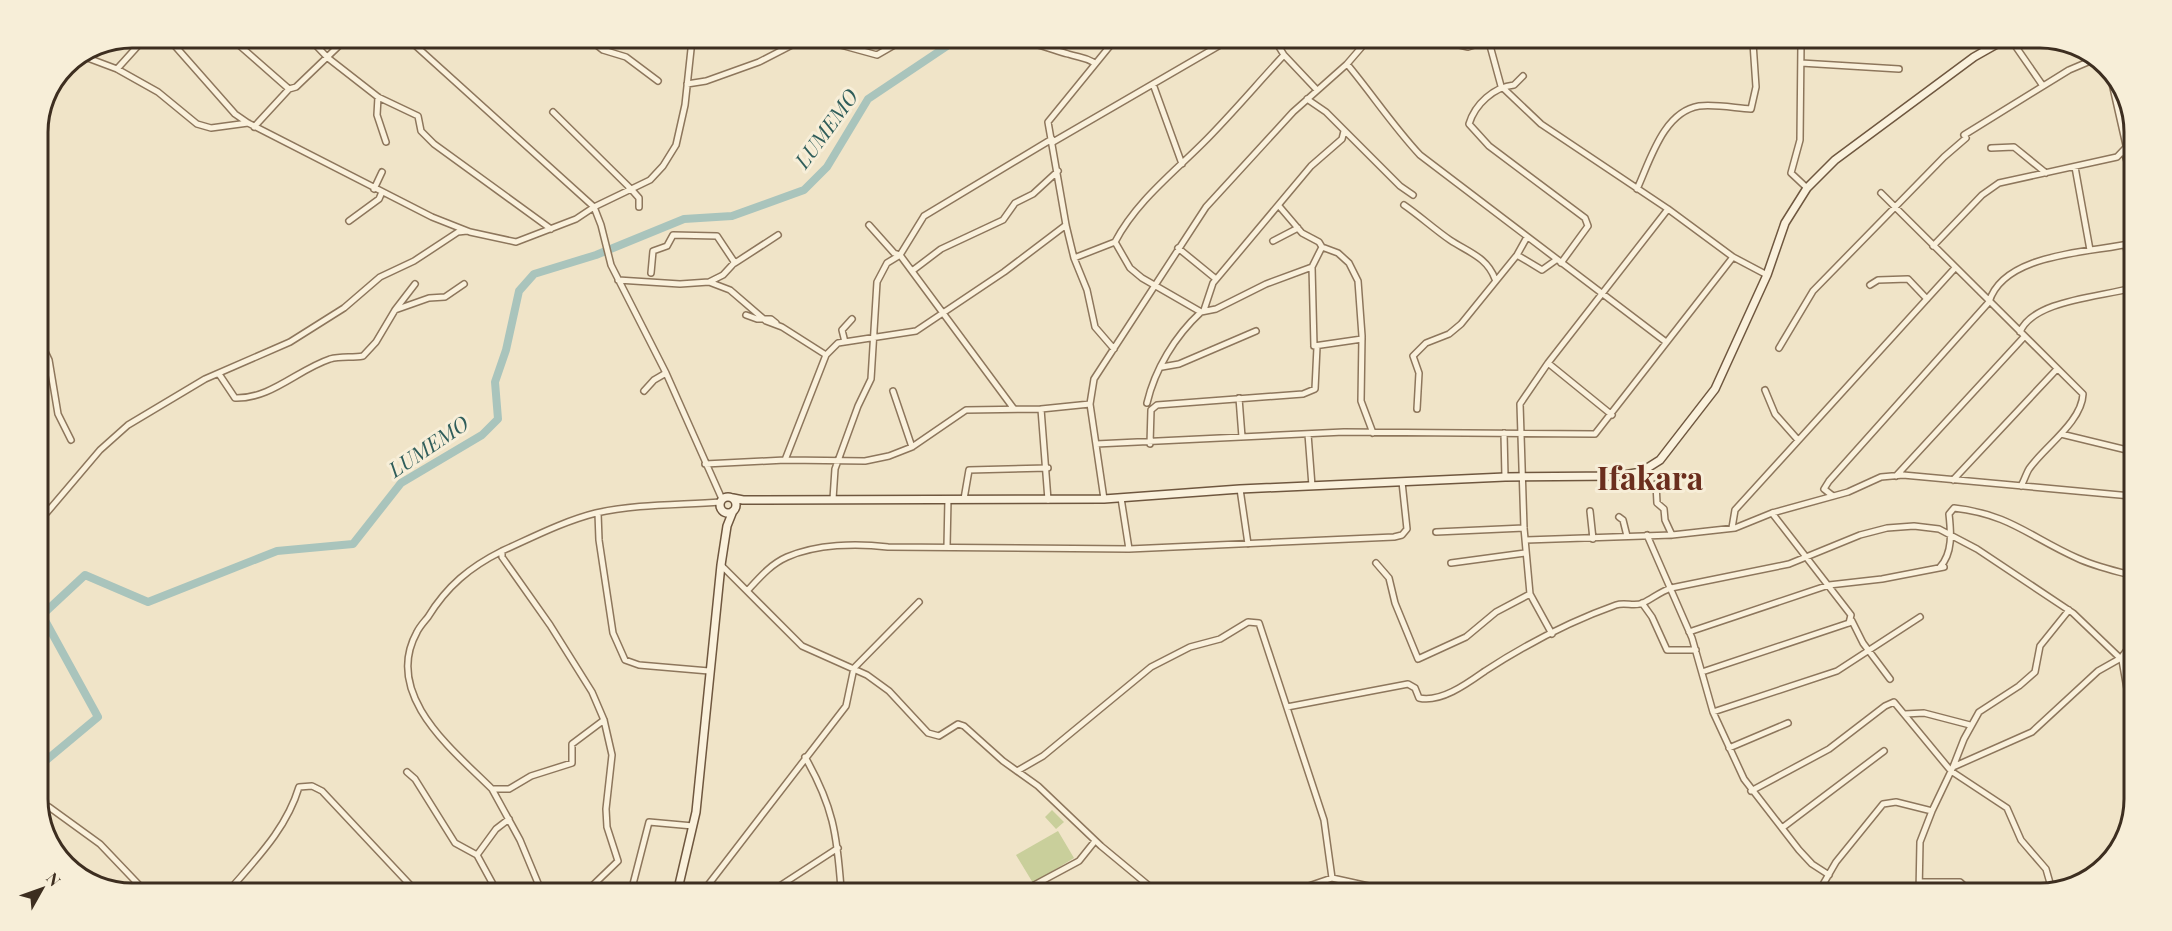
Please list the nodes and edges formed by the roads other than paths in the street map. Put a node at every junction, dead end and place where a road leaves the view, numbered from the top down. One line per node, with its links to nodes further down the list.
1 (136, 48): 29 (street)
2 (177, 48): 44 (street)
3 (240, 48): 37 (street)
4 (318, 48): 23 (street)
5 (338, 48): 23 (street)
6 (417, 48): 66 (street)
7 (600, 48): 32 (street)
8 (691, 48): 33 (street)
9 (783, 48): 33 (street)
10 (852, 48): 11 (street)
11 (886, 48)
12 (1049, 48): 26 (street)
13 (1108, 48): 26 (street)
14 (1215, 48): 34 (street)
15 (1280, 48): 22 (street)
16 (1361, 48): 28 (street)
17 (1491, 48): 35 (street)
18 (1753, 48): 60 (street)
19 (1801, 48): 27 (street)
20 (1990, 48): 57 (main road)
21 (2017, 48): 36 (street)
22 (1284, 55): 38 (street); 52 (street)
23 (328, 58): 37 (street); 40 (street)
24 (90, 59): 29 (street)
25 (2086, 62): 36 (street)
26 (1095, 63): 47 (street)
27 (1802, 63): 30 (street); 57 (street)
28 (1347, 64): 38 (street); 77 (street)
29 (117, 69): 44 (street)
30 (1899, 69)
31 (1523, 76): 35 (street)
32 (658, 81)
33 (687, 84): 59 (street)
34 (1153, 84): 47 (street); 52 (street)
35 (1501, 86): 60 (street); 89 (street)
36 (2043, 86): 68 (street)
37 (289, 89): 45 (street)
38 (1317, 90): 41 (street)
39 (2114, 93): 42 (street)
40 (378, 97): 48 (street); 74 (street)
41 (1307, 99): 46 (street); 83 (street)
42 (2116, 103): 49 (street)
43 (553, 112): 59 (street)
44 (248, 123): 45 (street)
45 (254, 126): 58 (street)
46 (1344, 131): 63 (street); 65 (street)
47 (1053, 141): 54 (street); 85 (street)
48 (386, 142)
49 (2124, 143)
50 (1991, 148): 56 (street)
51 (2124, 149): 53 (street)
52 (1182, 164): 79 (street)
53 (2075, 167): 56 (street); 84 (street)
54 (1058, 171): 72 (street); 93 (street)
55 (382, 172): 58 (street)
56 (2046, 172): 81 (street)
57 (1807, 188): 95 (main road)
58 (374, 189): 61 (street)
59 (631, 189): 66 (street); 67 (street)
60 (1637, 189): 69 (street)
61 (382, 192): 70 (street); 75 (street)
62 (1881, 193): 68 (street)
63 (1413, 195)
64 (1404, 205): 97 (street)
65 (1279, 206): 73 (street); 96 (street)
66 (594, 207): 74 (street); 98 (street)
67 (639, 207)
68 (1895, 207): 81 (street); 121 (street)
69 (1668, 209): 87 (street); 105 (street)
70 (349, 221)
71 (869, 225): 85 (street)
72 (1066, 225): 88 (street); 110 (street)
73 (1298, 228): 78 (street); 82 (street)
74 (551, 229): 75 (street)
75 (468, 231): 129 (street)
76 (778, 235): 90 (street)
77 (1527, 237): 86 (street); 89 (street)
78 (1273, 241)
79 (1115, 242): 88 (street); 102 (street)
80 (2124, 245): 84 (street)
81 (1933, 246): 92 (street)
82 (1322, 247): 91 (street); 117 (street)
83 (1178, 248): 96 (street); 102 (street)
84 (2090, 250): 107 (street)
85 (900, 255): 93 (street); 116 (street)
86 (1516, 255): 89 (street); 97 (street)
87 (1733, 257): 95 (street); 119 (street)
88 (1074, 258): 122 (street)
89 (1558, 261): 105 (street)
90 (735, 262): 94 (street); 99 (street)
91 (1312, 267): 109 (street); 120 (street)
92 (1955, 268): 106 (street); 107 (street)
93 (912, 271): 110 (street)
94 (651, 273)
95 (1767, 275): 158 (main road)
96 (1216, 279): 109 (street)
97 (1495, 279): 138 (street)
98 (618, 280): 99 (street); 128 (street)
99 (709, 282): 112 (street)
100 (415, 284): 108 (street)
101 (465, 284): 108 (street)
102 (1154, 285): 109 (street); 122 (street)
103 (1870, 285): 106 (street)
104 (2124, 292): 115 (street)
105 (1602, 293): 119 (street); 125 (street)
106 (1927, 299): 147 (street)
107 (1989, 302): 115 (street); 166 (street)
108 (395, 310): 129 (street)
109 (1202, 310): 126 (street)
110 (943, 312): 116 (street); 136 (street)
111 (746, 315): 112 (street)
112 (762, 318): 123 (street)
113 (852, 319): 118 (street)
114 (1256, 331): 126 (street)
115 (2022, 334): 127 (street); 156 (street)
116 (875, 338): 118 (street); 153 (street)
117 (1362, 339): 120 (street); 140 (street)
118 (845, 342): 123 (street)
119 (1666, 342): 139 (street)
120 (1314, 346): 133 (street)
121 (1779, 348)
122 (1114, 349): 134 (street)
123 (826, 355): 152 (street)
124 (48, 358): 146 (street)
125 (1548, 363): 139 (street); 144 (street)
126 (1162, 367): 135 (street)
127 (2057, 369): 143 (street); 159 (street)
128 (666, 373): 131 (street); 154 (street)
129 (219, 374): 177 (street)
130 (1764, 390): 147 (street)
131 (644, 391)
132 (892, 391): 150 (street)
133 (1239, 398): 145 (street); 149 (street)
134 (1090, 404): 137 (street); 148 (street)
135 (1147, 404)
136 (1014, 409): 137 (street); 150 (street)
137 (1041, 409): 155 (street)
138 (1417, 409)
139 (1612, 415): 144 (street)
140 (1373, 433): 141 (street); 142 (street)
141 (1504, 433): 144 (street); 157 (street)
142 (1308, 434): 145 (street); 162 (street)
143 (2061, 434): 151 (street); 163 (street)
144 (1520, 435): 158 (street)
145 (1242, 437): 149 (street)
146 (71, 440)
147 (1798, 440): 184 (street)
148 (1096, 444): 149 (street); 172 (street)
149 (1150, 444)
150 (912, 447): 153 (street)
151 (2124, 449)
152 (785, 460): 153 (street); 154 (street)
153 (840, 461): 169 (street)
154 (705, 464): 175 (street)
155 (1048, 468): 171 (street); 174 (street)
156 (1896, 476): 159 (street); 166 (street)
157 (1505, 477): 158 (main road); 160 (main road)
158 (1523, 478): 183 (street)
159 (1953, 480): 163 (street)
160 (1402, 482): 162 (main road); 192 (street)
161 (1656, 484): 187 (street)
162 (1312, 486): 164 (main road)
163 (2021, 486): 165 (street)
164 (1240, 489): 168 (main road); 192 (street)
165 (2124, 495)
166 (1833, 496): 180 (street)
167 (733, 498): 173 (main road); 175 (main road); 176 (main road)
168 (1121, 498): 172 (main road); 194 (street)
169 (833, 499): 170 (main road); 173 (main road)
170 (948, 499): 171 (main road); 193 (street)
171 (964, 499): 174 (main road)
172 (1104, 499): 174 (main road)
173 (748, 500): 176 (main road)
174 (1048, 500)
175 (722, 504): 176 (main road); 179 (street); 182 (main road)
176 (735, 510): 182 (main road)
177 (48, 511)
178 (1590, 511): 190 (street)
179 (598, 513): 195 (street); 219 (street)
180 (1772, 513): 184 (street); 197 (street)
181 (1619, 517): 189 (street)
182 (727, 526): 200 (main road)
183 (1524, 528): 185 (street); 191 (street)
184 (1732, 528): 187 (street)
185 (1436, 532)
186 (1647, 535): 187 (street); 189 (street); 203 (street)
187 (1672, 535)
188 (1950, 535): 197 (street); 201 (street); 202 (street); 208 (street)
189 (1626, 536): 190 (street)
190 (1593, 539): 191 (street)
191 (1526, 540): 196 (street)
192 (1248, 544): 194 (street)
193 (947, 548): 194 (street); 204 (street)
194 (1129, 549)
195 (502, 551): 225 (street); 234 (street)
196 (1525, 553): 199 (street); 205 (street)
197 (1807, 556): 202 (street); 203 (street)
198 (1376, 563): 205 (street)
199 (1451, 563)
200 (721, 566): 204 (street); 219 (main road)
201 (2124, 573)
202 (1829, 585): 210 (street); 211 (street)
203 (1671, 588): 207 (street); 211 (street)
204 (748, 590): 218 (street)
205 (1530, 594): 212 (street)
206 (920, 602): 218 (street)
207 (1642, 603): 212 (street); 213 (street)
208 (2069, 610): 216 (street); 227 (street)
209 (1920, 617): 214 (street)
210 (1849, 623): 214 (street); 220 (street)
211 (1689, 632): 213 (street)
212 (1552, 634): 222 (street)
213 (1696, 650): 220 (street)
214 (1868, 650): 221 (street); 223 (street)
215 (2124, 654): 216 (street)
216 (2121, 658): 217 (street); 231 (street)
217 (2124, 665)
218 (854, 668): 230 (street); 232 (street)
219 (709, 671): 239 (main road)
220 (1701, 672): 223 (street)
221 (1890, 679)
222 (1287, 707): 232 (street); 245 (street)
223 (1713, 712): 228 (street)
224 (1905, 714): 227 (street); 231 (street); 235 (street)
225 (604, 720): 234 (street); 253 (street)
226 (1788, 723): 228 (street)
227 (1970, 725): 231 (street)
228 (1729, 748): 235 (street)
229 (1884, 751): 240 (street)
230 (805, 757): 242 (street); 256 (street)
231 (1952, 769): 237 (street); 247 (street)
232 (1017, 771): 241 (street)
233 (407, 772): 243 (street)
234 (492, 789): 238 (street)
235 (1751, 791): 240 (street)
236 (49, 807): 248 (street)
237 (1932, 811): 244 (street); 246 (street)
238 (509, 819): 243 (street); 252 (street)
239 (693, 826): 254 (street); 255 (main road)
240 (1782, 828): 244 (street)
241 (1095, 841): 259 (street); 260 (street)
242 (838, 848): 257 (street); 258 (street)
243 (477, 855): 251 (street)
244 (1829, 875): 263 (street)
245 (1332, 878): 261 (street); 262 (street)
246 (1920, 882): 264 (street)
247 (2050, 882)
248 (137, 883)
249 (236, 883): 250 (street)
250 (407, 883)
251 (492, 883)
252 (538, 883)
253 (595, 883)
254 (633, 883)
255 (679, 883)
256 (710, 883)
257 (784, 883)
258 (841, 883)
259 (1038, 883)
260 (1146, 883)
261 (1317, 883)
262 (1355, 883)
263 (1824, 883)
264 (1961, 883)

